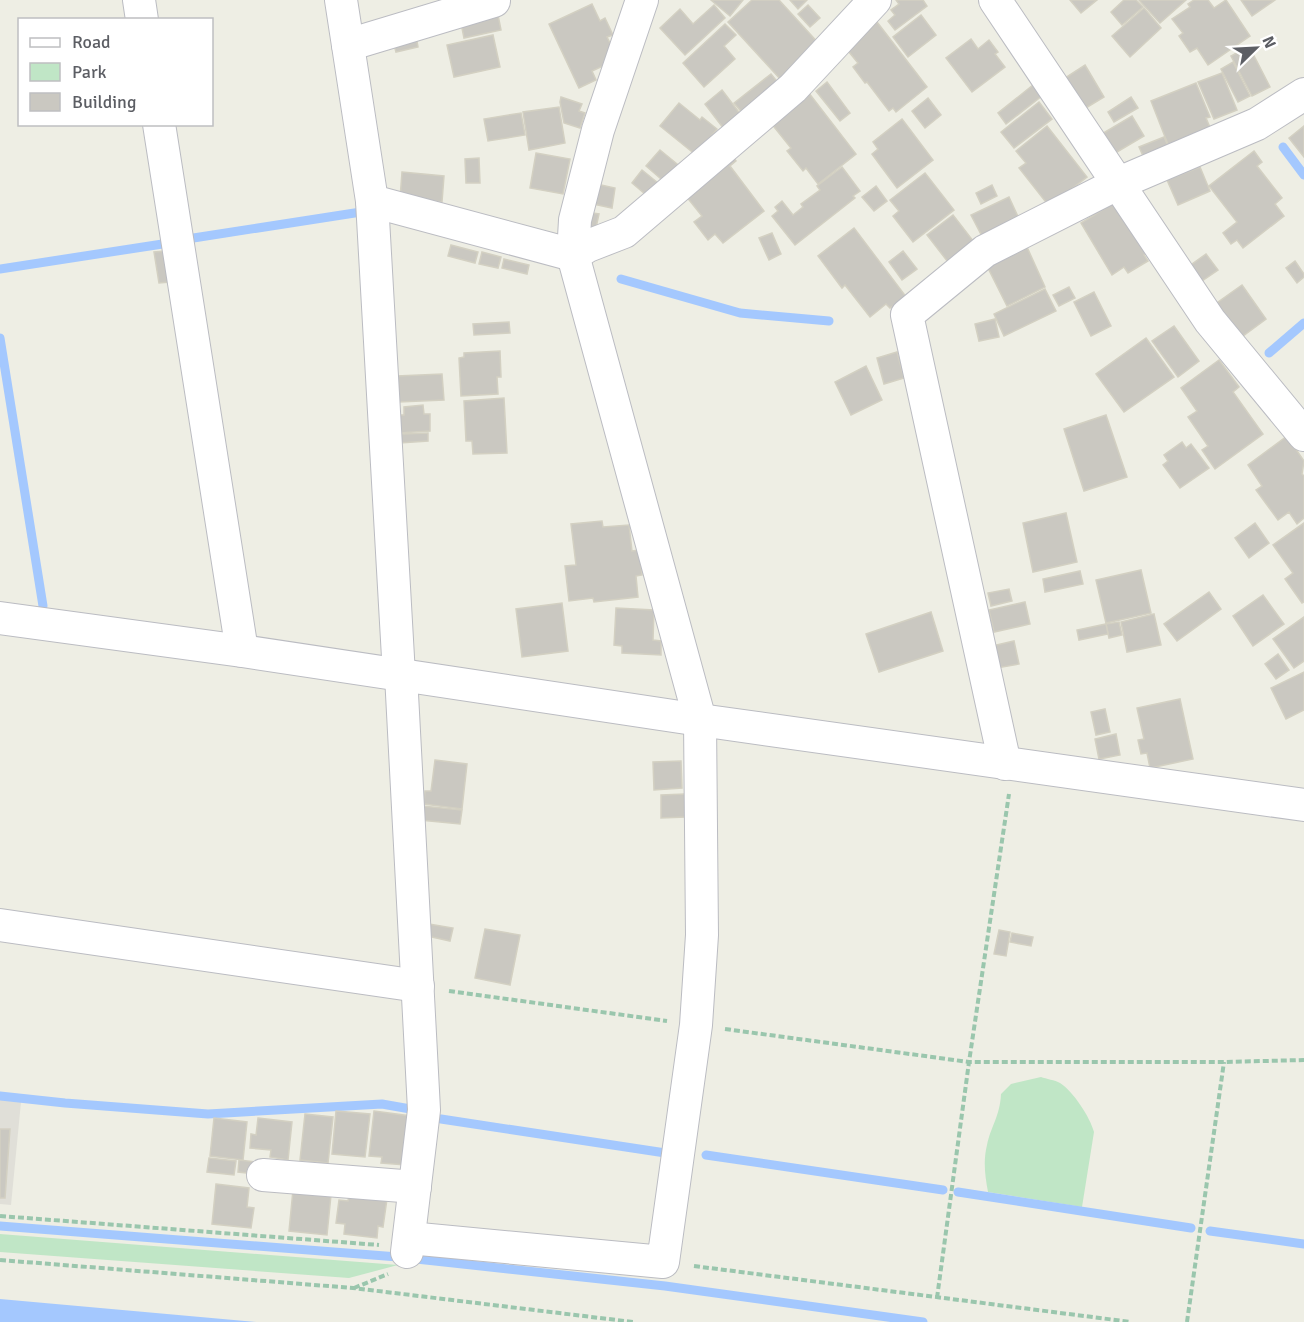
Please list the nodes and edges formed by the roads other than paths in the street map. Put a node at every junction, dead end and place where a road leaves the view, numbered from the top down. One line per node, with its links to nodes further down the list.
1 (139, 0): 7 (street)
2 (341, 0): 8 (street)
3 (642, 0): 13 (street)
4 (875, 0): 13 (street)
5 (995, 0): 11 (street)
6 (494, 1): 8 (street)
7 (142, 18)
8 (348, 45): 12 (street)
9 (1304, 93): 11 (street)
10 (159, 126): 16 (street)
11 (1119, 183): 14 (street); 19 (street)
12 (372, 201): 13 (street); 17 (street)
13 (573, 255): 18 (street)
14 (1304, 435)
15 (0, 618): 16 (street)
16 (242, 651): 17 (street)
17 (400, 675): 18 (street); 22 (street)
18 (700, 720): 19 (street); 24 (street)
19 (1005, 764): 20 (street)
20 (1304, 805)
21 (0, 925): 22 (street)
22 (418, 986): 24 (street)
23 (263, 1175): 24 (street)
24 (415, 1187)

